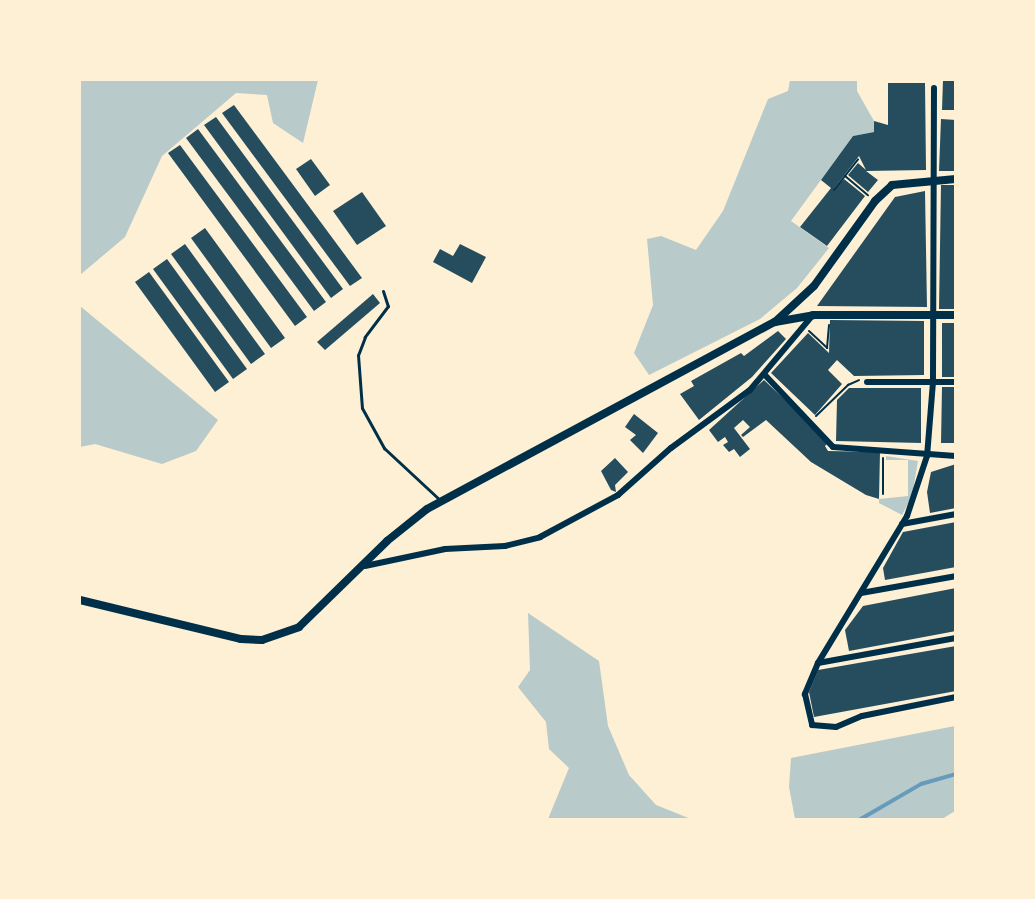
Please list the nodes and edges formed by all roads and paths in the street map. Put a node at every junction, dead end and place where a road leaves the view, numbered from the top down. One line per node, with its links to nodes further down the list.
1 (934, 88): 4 (street)
2 (858, 159): 3 (path)
3 (845, 176): 6 (path); 7 (path)
4 (933, 179): 5 (street); 7 (street); 11 (street)
5 (956, 179)
6 (834, 190)
7 (875, 201): 13 (street)
8 (383, 291): 24 (lane)
9 (813, 315): 10 (street); 13 (street); 14 (street)
10 (829, 315): 11 (street); 14 (path)
11 (934, 315): 12 (street); 17 (street)
12 (956, 315)
13 (775, 322): 24 (street)
14 (805, 327): 15 (street)
15 (765, 374): 19 (street); 27 (street)
16 (867, 382): 17 (street); 19 (path)
17 (933, 382): 18 (street); 21 (street)
18 (956, 382)
19 (812, 421): 20 (street)
20 (883, 448): 21 (street); 23 (path)
21 (927, 456): 22 (street); 26 (street)
22 (956, 456)
23 (883, 494)
24 (441, 501): 27 (street)
25 (956, 514): 26 (street)
26 (902, 524): 29 (street)
27 (365, 567): 30 (street)
28 (956, 576): 29 (street)
29 (861, 593): 32 (street)
30 (80, 600)
31 (956, 638): 32 (street)
32 (818, 663): 33 (street)
33 (956, 697)

